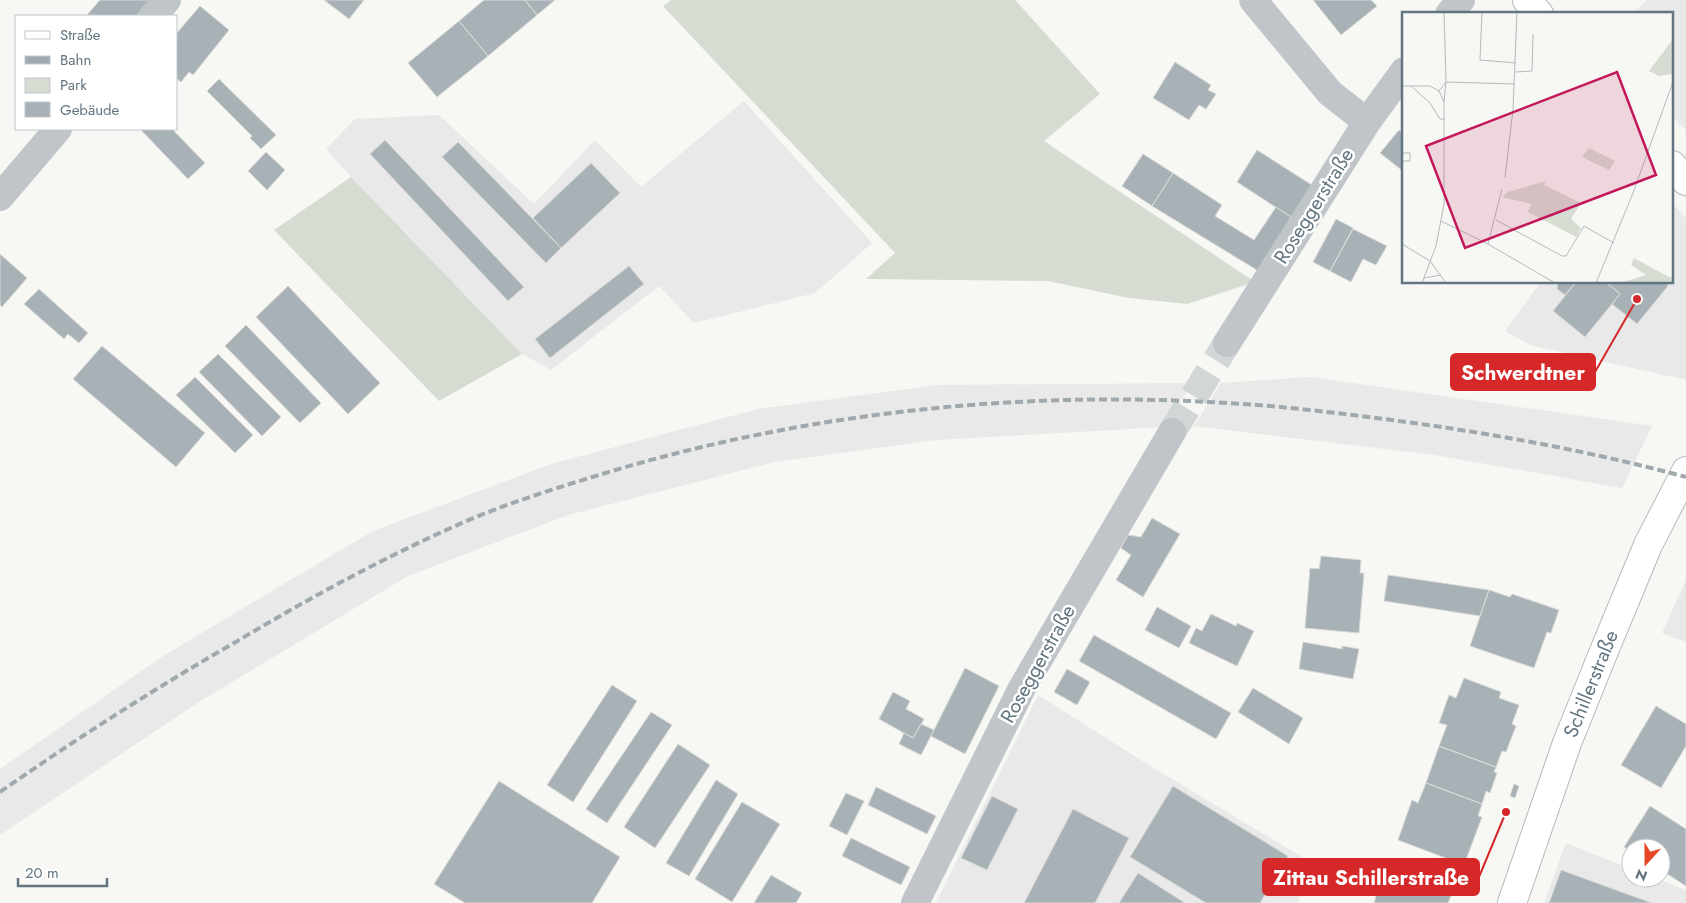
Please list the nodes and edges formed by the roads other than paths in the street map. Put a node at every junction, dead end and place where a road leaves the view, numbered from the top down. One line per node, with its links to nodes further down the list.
1 (167, 0): 7 (street)
2 (1253, 0): 9 (street)
3 (1461, 0): 5 (street)
4 (1527, 0): 6 (main road)
5 (1451, 12)
6 (1537, 12)
7 (154, 15)
8 (1402, 73): 9 (street, Roseggerstraße)
9 (1367, 122): 14 (street, Roseggerstraße)
10 (57, 130): 13 (street)
11 (1674, 167): 12 (main road)
12 (1686, 181)
13 (0, 197)
14 (1227, 343)
15 (1172, 432): 17 (street, Roseggerstraße)
16 (1686, 471): 18 (main road, Schillerstraße)
17 (915, 903)
18 (1512, 903)

